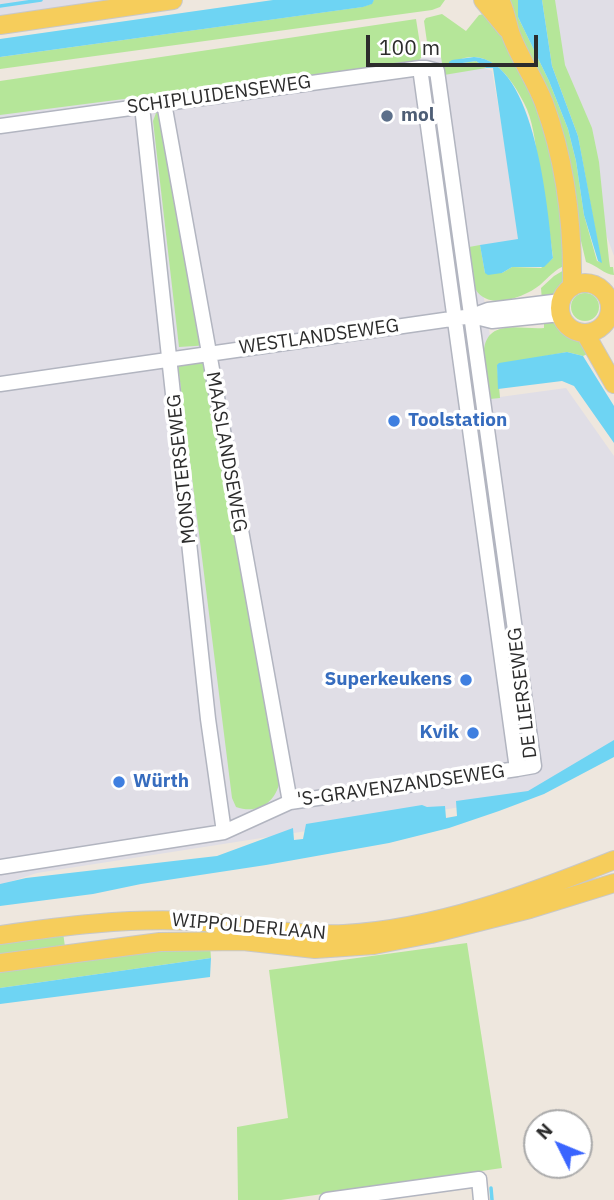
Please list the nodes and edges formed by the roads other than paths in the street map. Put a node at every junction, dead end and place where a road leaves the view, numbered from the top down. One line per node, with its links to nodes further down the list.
1 (173, 0): 4 (main road)
2 (483, 0): 5 (main road)
3 (499, 0): 5 (main road)
4 (0, 25)
5 (511, 35): 11 (main road)
6 (420, 68): 7 (street, SCHIPLUIDENSEWEG); 8 (street, SCHIPLUIDENSEWEG); 13 (street, DE LIERSEWEG)
7 (436, 71): 12 (street, DE LIERSEWEG)
8 (164, 103): 9 (street, SCHIPLUIDENSEWEG); 15 (street, MAASLANDSEWEG)
9 (142, 106): 10 (street, SCHIPLUIDENSEWEG); 16 (street, MONSTERSEWEG)
10 (0, 126)
11 (570, 296): 12 (street, WESTLANDSEWEG); 14 (main road); 14 (main road)
12 (472, 316): 13 (street, WESTLANDSEWEG); 20 (street, DE LIERSEWEG)
13 (455, 318): 15 (street, WESTLANDSEWEG); 20 (street, DE LIERSEWEG)
14 (592, 330): 17 (main road); 19 (main road)
15 (209, 353): 16 (street, WESTLANDSEWEG); 21 (street, MAASLANDSEWEG)
16 (170, 359): 18 (street, WESTLANDSEWEG); 22 (street, MONSTERSEWEG)
17 (614, 363)
18 (0, 384)
19 (614, 384)
20 (517, 769): 21 (street, 'S-GRAVENZANDSEWEG)
21 (289, 802): 22 (street, 'S-GRAVENZANDSEWEG)
22 (224, 832): 24 (street, 'S-GRAVENZANDSEWEG)
23 (614, 860): 26 (main road, WIPPOLDERLAAN)
24 (0, 867)
25 (614, 883): 27 (main road, WIPPOLDERLAAN)
26 (0, 935)
27 (0, 963)
28 (327, 1200): 29 (street)
29 (481, 1200)

